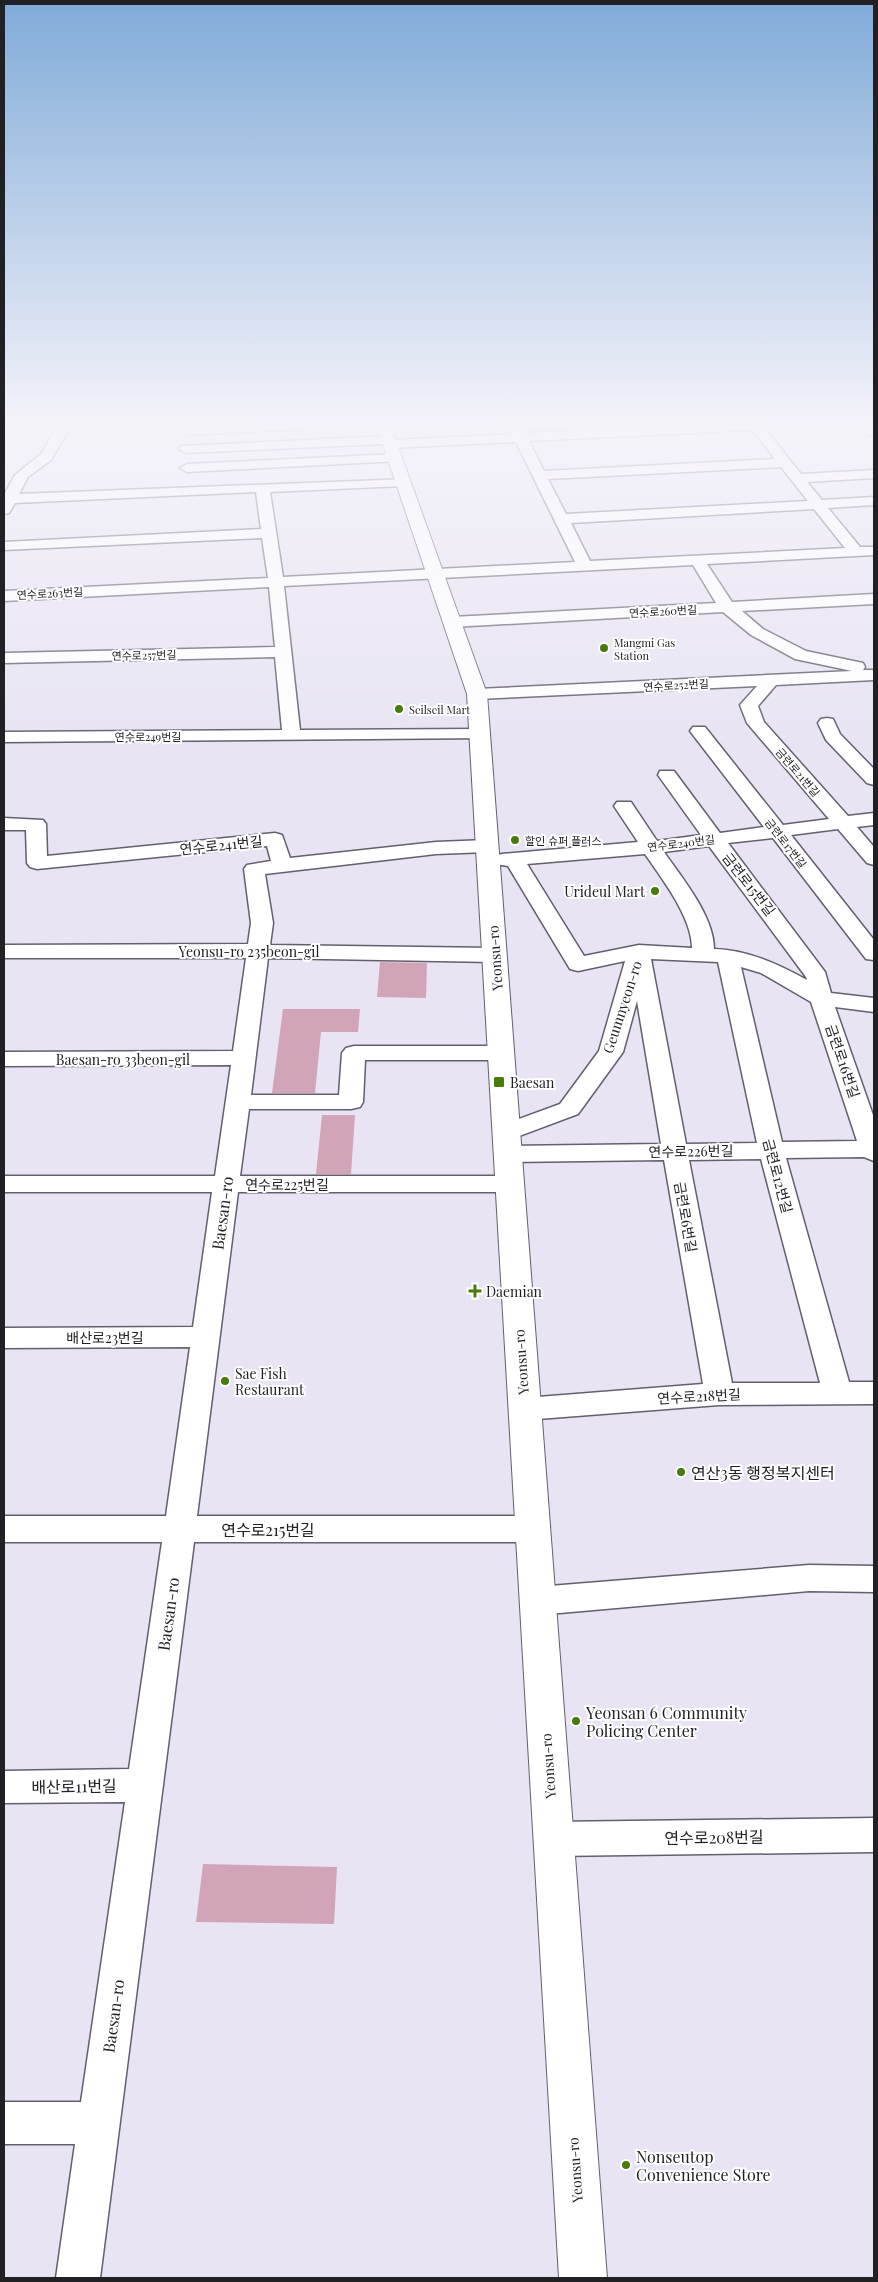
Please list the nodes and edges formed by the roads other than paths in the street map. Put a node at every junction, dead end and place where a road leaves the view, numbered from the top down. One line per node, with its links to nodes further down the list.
1 (420, 530): 10 (main road, Yeonsu-ro)
2 (567, 530): 9 (street)
3 (839, 530): 7 (street)
4 (268, 533): 5 (street); 11 (street)
5 (4, 546)
6 (874, 551): 7 (street, 연수로263번길)
7 (856, 552): 8 (street, 연수로263번길)
8 (697, 560): 9 (street, 연수로263번길); 14 (street)
9 (585, 566): 10 (street, 연수로263번길)
10 (435, 574): 11 (street, 연수로263번길); 15 (main road, Yeonsu-ro)
11 (276, 582): 12 (street, 연수로263번길); 16 (street)
12 (4, 596)
13 (874, 599): 14 (street, 연수로260번길)
14 (727, 607): 15 (street, 연수로260번길); 18 (street)
15 (452, 622): 21 (main road, Yeonsu-ro)
16 (284, 652): 17 (street, 연수로257번길); 25 (street)
17 (4, 658)
18 (874, 671)
19 (874, 675): 20 (street, 연수로252번길)
20 (771, 680): 21 (street, 연수로252번길); 31 (street, 금련로21번길)
21 (477, 694): 24 (main road, Yeonsu-ro)
22 (827, 723): 28 (street)
23 (699, 731): 33 (street, 금련로17번길)
24 (480, 734): 25 (street, 연수로249번길); 36 (main road, Yeonsu-ro)
25 (292, 735): 26 (street, 연수로249번길)
26 (4, 737)
27 (667, 775): 34 (street, 금련로15번길)
28 (874, 779)
29 (624, 806): 35 (street)
30 (874, 819): 31 (street, 연수로240번길)
31 (842, 823): 33 (street, 연수로240번길); 37 (street, 금련로21번길)
32 (4, 824): 38 (street, 연수로241번길)
33 (777, 831): 34 (street, 연수로240번길); 42 (street, 금련로17번길)
34 (714, 839): 35 (street, 연수로240번길); 46 (street, 금련로15번길)
35 (653, 847): 36 (street, 연수로240번길); 44 (street)
36 (496, 855): 38 (street); 41 (street); 43 (main road, Yeonsu-ro)
37 (874, 859)
38 (282, 865): 40 (street, Baesan-ro)
39 (4, 951): 40 (street, Yeonsu-ro 235beon-gil)
40 (258, 951): 43 (street, Yeonsu-ro 235beon-gil); 49 (street, Baesan-ro)
41 (639, 952): 44 (street, Geumnyeon-ro); 54 (street, 금련로6번길); 55 (street, Geumnyeon-ro)
42 (874, 954)
43 (494, 955): 48 (main road, Yeonsu-ro)
44 (702, 955): 45 (street, Geumnyeon-ro)
45 (728, 956): 46 (street, Geumnyeon-ro); 52 (street, 금련로12번길)
46 (821, 998): 47 (street, Geumnyeon-ro); 53 (street, 금련로16번길)
47 (874, 1005)
48 (501, 1053): 51 (street); 55 (main road, Yeonsu-ro)
49 (243, 1058): 50 (street, Baesan-ro 33beon-gil); 51 (street, Baesan-ro)
50 (4, 1059)
51 (237, 1102): 57 (street, Baesan-ro)
52 (771, 1150): 53 (street, 연수로226번길); 54 (street, 연수로226번길); 60 (street, 금련로12번길)
53 (874, 1150)
54 (674, 1152): 55 (street, 연수로226번길); 62 (street, 금련로6번길)
55 (508, 1157): 57 (street, 연수로225번길); 63 (main road, Yeonsu-ro)
56 (4, 1184): 57 (street, 연수로225번길)
57 (226, 1184): 58 (street, Baesan-ro)
58 (205, 1337): 59 (street, 배산로23번길); 64 (street, Baesan-ro)
59 (4, 1338)
60 (837, 1393): 61 (street, 연수로218번길); 62 (street, 연수로218번길)
61 (874, 1393)
62 (719, 1394): 63 (street, 연수로218번길)
63 (524, 1409): 66 (main road, Yeonsu-ro)
64 (180, 1528): 65 (street, 연수로215번길); 66 (street, 연수로215번길); 69 (street, Baesan-ro)
65 (4, 1529)
66 (533, 1529): 68 (main road, Yeonsu-ro)
67 (874, 1579): 68 (street)
68 (537, 1601): 72 (main road, Yeonsu-ro)
69 (145, 1785): 70 (street, 배산로11번길); 74 (street, Baesan-ro)
70 (4, 1787)
71 (874, 1835): 72 (street, 연수로208번길)
72 (553, 1839): 76 (main road, Yeonsu-ro)
73 (4, 2123): 74 (street)
74 (99, 2123): 75 (street, Baesan-ro)
75 (78, 2278)
76 (583, 2278)

